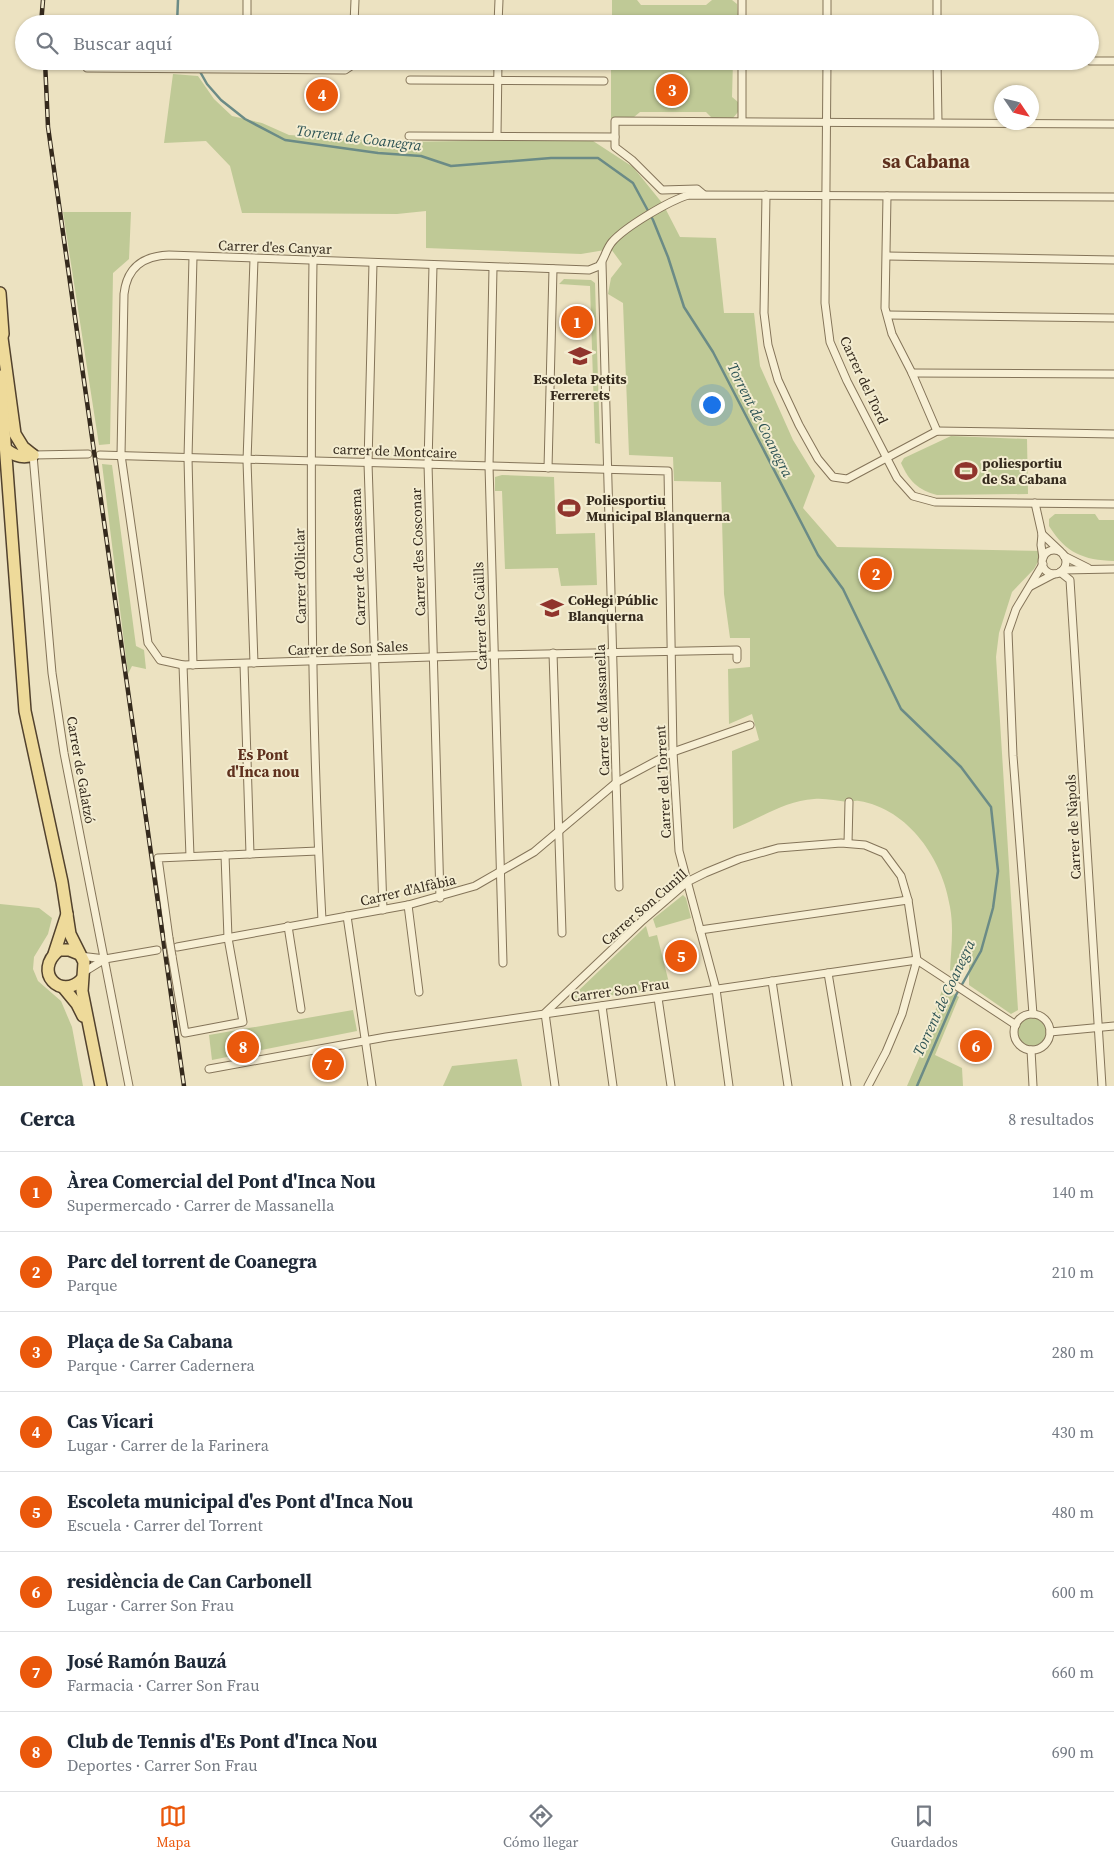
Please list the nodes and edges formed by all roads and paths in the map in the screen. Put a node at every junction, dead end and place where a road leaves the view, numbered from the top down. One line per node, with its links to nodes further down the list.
1 (247, 0): 7 (street)
2 (355, 0): 8 (street)
3 (499, 0): 9 (street)
4 (742, 0): 10 (street)
5 (827, 0): 11 (street)
6 (937, 0): 12 (street)
7 (246, 15)
8 (354, 15)
9 (498, 15)
10 (742, 15)
11 (827, 15)
12 (937, 15)
13 (1099, 60): 14 (street)
14 (1114, 61)
15 (498, 70): 20 (street)
16 (742, 70): 22 (street)
17 (827, 70): 24 (street, Carrer del Tord)
18 (937, 70): 23 (street)
19 (410, 80): 20 (street)
20 (498, 81): 21 (street); 26 (street)
21 (604, 81)
22 (742, 120): 24 (street); 28 (street)
23 (938, 122): 24 (street); 25 (street)
24 (826, 123): 31 (street, Carrer del Tord)
25 (1114, 124)
26 (497, 135): 27 (street); 28 (street)
27 (409, 136)
28 (615, 137): 29 (street)
29 (703, 194): 30 (street); 39 (street)
30 (766, 195): 31 (street); 58 (street)
31 (825, 195): 32 (street); 58 (street, Carrer del Tord)
32 (887, 196): 33 (street); 34 (street)
33 (1114, 197)
34 (887, 256): 37 (street); 45 (street)
35 (193, 257): 36 (street, Carrer d'es Canyar); 57 (street, Carrer d'es Canyar); 59 (street)
36 (254, 259): 38 (street, Carrer d'es Canyar); 60 (street)
37 (1114, 260)
38 (313, 261): 40 (street, Carrer d'es Canyar); 61 (street, Carrer d'Oliclar)
39 (602, 261): 43 (street, Carrer d'es Canyar); 66 (street, Carrer de Massanella)
40 (373, 264): 41 (street, Carrer d'es Canyar); 62 (street, Carrer de Comassema)
41 (433, 266): 42 (street, Carrer d'es Canyar); 63 (street, Carrer d'es Cosconar)
42 (493, 268): 43 (street, Carrer d'es Canyar); 64 (street, Carrer d'es Caülls)
43 (553, 269): 65 (street)
44 (0, 293): 47 (main road)
45 (888, 315): 46 (street); 48 (street)
46 (1114, 318)
47 (1, 333): 56 (main road)
48 (912, 373): 49 (street); 51 (street)
49 (1114, 374)
50 (0, 376): 53 (main road)
51 (937, 431): 52 (street); 58 (street)
52 (1114, 434)
53 (7, 450): 56 (main road); 68 (main road)
54 (88, 454): 56 (street)
55 (100, 455): 57 (street, carrer de Montcaire)
56 (30, 456): 68 (main road); 118 (street, Carrer de Galatzó)
57 (121, 456): 59 (street, carrer de Montcaire); 88 (street, Carrer de Son Sales)
58 (887, 457): 69 (street, Carrer del Tord)
59 (188, 458): 60 (street, carrer de Montcaire); 89 (street)
60 (247, 461): 61 (street, carrer de Montcaire); 86 (street)
61 (310, 461): 62 (street, carrer de Montcaire); 85 (street, Carrer d'Oliclar)
62 (368, 463): 63 (street, carrer de Montcaire); 84 (street, Carrer de Comassema)
63 (428, 464): 64 (street, carrer de Montcaire); 82 (street, Carrer d'es Cosconar)
64 (488, 466): 65 (street, carrer de Montcaire); 81 (street, Carrer d'es Caülls)
65 (548, 468): 66 (street, carrer de Montcaire)
66 (608, 470): 67 (street, carrer de Montcaire); 79 (street, Carrer de Massanella)
67 (668, 471): 78 (street, Carrer del Torrent)
68 (8, 475): 107 (main road)
69 (1035, 503): 70 (street, Carrer del Tord); 71 (street)
70 (1114, 504)
71 (1042, 534): 72 (street); 73 (street)
72 (1062, 554): 73 (street); 74 (street); 76 (street)
73 (1043, 561): 76 (street); 77 (street)
74 (1088, 568): 75 (street); 76 (street)
75 (1114, 569)
76 (1059, 572): 77 (street); 135 (street, Carrer de Nàpols)
77 (1031, 586): 131 (street)
78 (673, 650): 79 (street, Carrer de Son Sales); 83 (street, Carrer de Son Sales); 91 (street, Carrer del Torrent)
79 (613, 652): 80 (street, Carrer de Son Sales); 92 (street, Carrer de Massanella)
80 (553, 653): 81 (street, Carrer de Son Sales); 94 (street)
81 (493, 655): 82 (street, Carrer de Son Sales); 100 (street, Carrer d'es Caülls)
82 (434, 658): 84 (street, Carrer de Son Sales); 103 (street, Carrer d'es Cosconar)
83 (737, 659)
84 (374, 660): 85 (street, Carrer de Son Sales); 106 (street, Carrer de Comassema)
85 (314, 662): 86 (street, Carrer de Son Sales); 96 (street, Carrer d'Oliclar)
86 (254, 663): 87 (street, Carrer de Son Sales)
87 (244, 664): 89 (street, Carrer de Son Sales); 97 (street)
88 (183, 665): 89 (street, Carrer de Son Sales); 99 (street)
89 (193, 665)
90 (750, 725): 91 (street, Carrer d'Alfàbia)
91 (673, 752): 92 (street, Carrer d'Alfàbia); 101 (street, Carrer del Torrent)
92 (617, 782): 94 (street, Carrer d'Alfàbia); 102 (street, Carrer de Massanella)
93 (849, 802): 95 (street)
94 (558, 832): 100 (street, Carrer d'Alfàbia); 112 (street)
95 (848, 843): 101 (street, Carrer Son Cunill); 104 (street, Carrer Son Cunill)
96 (318, 851): 97 (street); 109 (street, Carrer d'Oliclar)
97 (250, 854): 98 (street)
98 (225, 855): 99 (street); 113 (street)
99 (190, 856): 113 (street, bridge)
100 (500, 873): 103 (street, Carrer d'Alfàbia); 120 (street, Carrer d'es Caülls)
101 (688, 882): 111 (street, Carrer del Torrent); 130 (street, Carrer Son Cunill)
102 (619, 887)
103 (440, 898): 105 (street, Carrer d'Alfàbia)
104 (908, 900): 111 (street); 119 (street, Carrer Son Cunill)
105 (408, 905): 106 (street, Carrer d'Alfàbia); 126 (street)
106 (383, 910): 108 (street, Carrer d'Alfàbia)
107 (67, 912): 116 (main road); 117 (main road)
108 (347, 916): 109 (street, Carrer d'Alfàbia); 137 (street)
109 (322, 920): 110 (street, Carrer d'Alfàbia)
110 (288, 926): 113 (street, Carrer d'Alfàbia); 129 (street)
111 (700, 930): 125 (street, Carrer del Torrent)
112 (562, 932)
113 (228, 938): 114 (street, Carrer d'Alfàbia)
114 (177, 947)
115 (157, 950): 118 (street)
116 (54, 954): 117 (main road); 124 (main road)
117 (80, 955): 118 (street); 122 (main road)
118 (105, 959): 122 (street); 141 (street, Carrer de Galatzó)
119 (917, 960): 121 (street, Carrer Son Frau); 132 (street); 149 (street, Carrer Son Cunill)
120 (503, 963)
121 (828, 973): 123 (street, Carrer Son Frau); 148 (street)
122 (83, 975): 124 (main road); 133 (main road)
123 (772, 981): 125 (street, Carrer Son Frau); 147 (street)
124 (63, 987): 133 (main road)
125 (716, 989): 127 (street, Carrer Son Frau); 146 (street, Carrer del Torrent)
126 (419, 992)
127 (658, 998): 128 (street, Carrer Son Frau); 145 (street)
128 (602, 1006): 130 (street, Carrer Son Frau); 144 (street)
129 (301, 1009)
130 (545, 1013): 137 (street, Carrer Son Frau); 143 (street)
131 (1033, 1014): 132 (street); 136 (street)
132 (1016, 1025): 138 (street)
133 (89, 1026): 140 (main road)
134 (1114, 1026): 135 (street)
135 (1098, 1027): 136 (street); 151 (street, Carrer de Nàpols)
136 (1050, 1032): 138 (street)
137 (366, 1040): 139 (street, Carrer Son Frau); 142 (street)
138 (1031, 1050): 150 (street)
139 (209, 1069)
140 (101, 1086)
141 (129, 1086)
142 (372, 1086)
143 (555, 1086)
144 (614, 1086)
145 (671, 1086)
146 (729, 1086)
147 (788, 1086)
148 (847, 1086)
149 (868, 1086)
150 (1033, 1086)
151 (1102, 1086)

